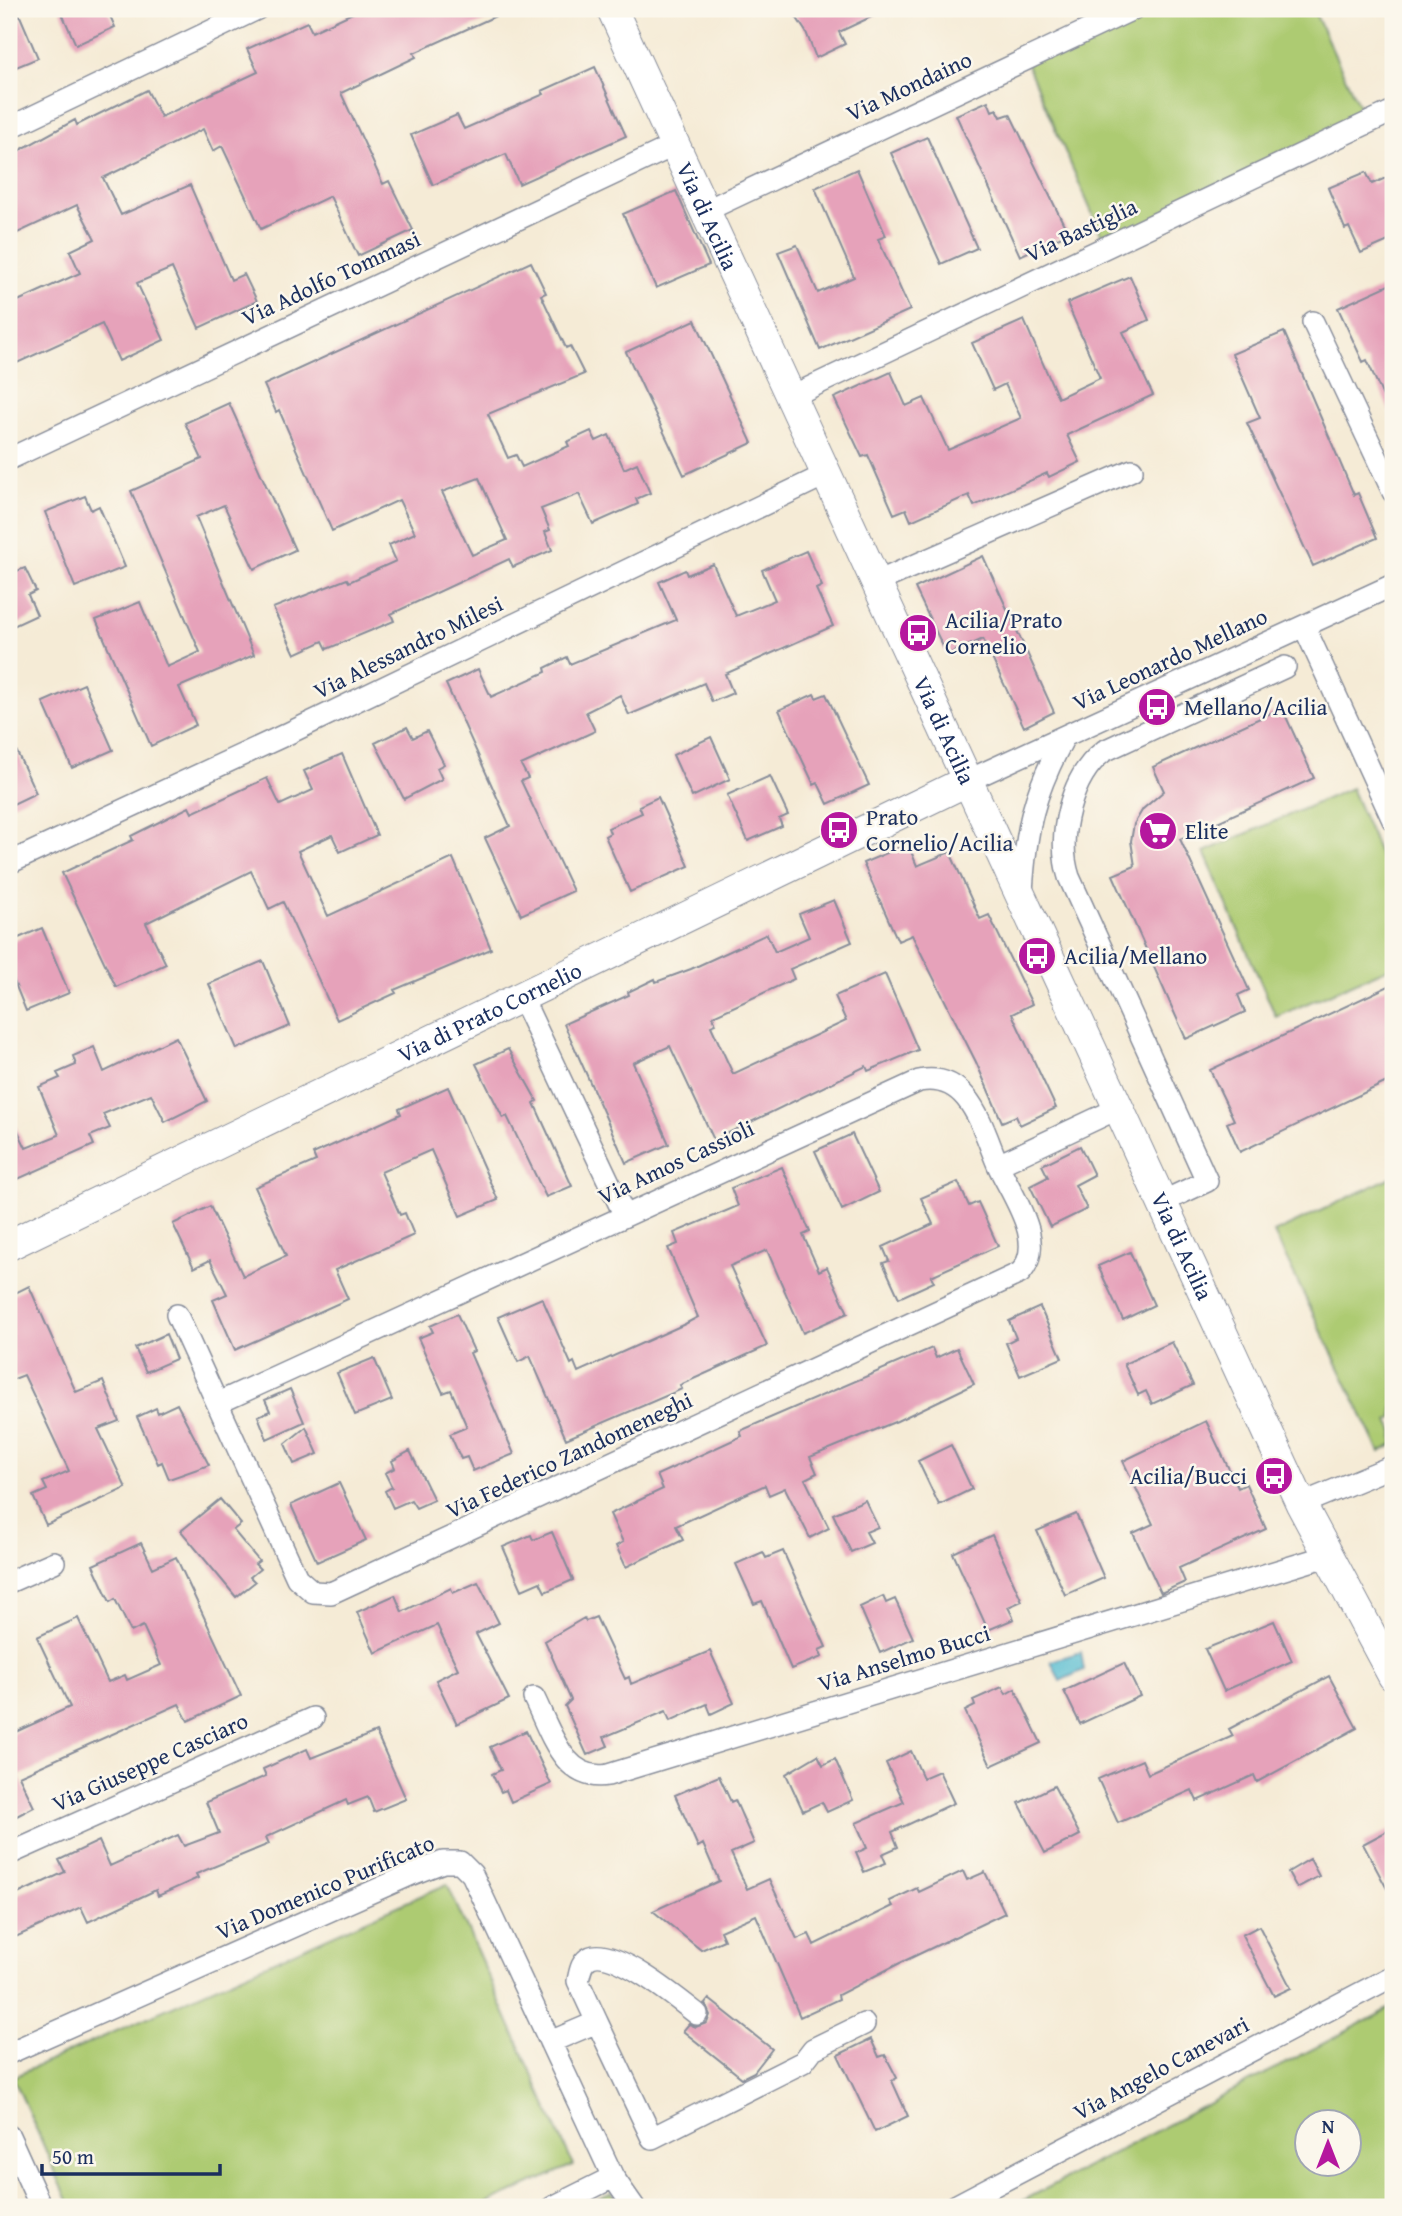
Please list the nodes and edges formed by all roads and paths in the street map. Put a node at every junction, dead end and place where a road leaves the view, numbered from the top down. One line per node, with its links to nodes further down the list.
1 (257, 9): 5 (street)
2 (612, 9): 6 (street, Via di Acilia)
3 (1133, 9): 7 (street, Via Mondaino)
4 (1393, 111): 9 (street, Via Bastiglia)
5 (9, 128)
6 (675, 145): 7 (street, Via di Acilia); 10 (street, Via Adolfo Tommasi)
7 (707, 210): 9 (street, Via di Acilia)
8 (1312, 323): 13 (street)
9 (792, 396): 12 (street, Via di Acilia)
10 (9, 458)
11 (1132, 470): 14 (street)
12 (827, 474): 14 (street, Via di Acilia); 23 (street, Via Alessandro Milesi)
13 (1393, 492)
14 (877, 582): 21 (street, Via di Acilia)
15 (1393, 585): 16 (street, Via Leonardo Mellano)
16 (1304, 626): 18 (street, Via Leonardo Mellano); 22 (street)
17 (1285, 667): 19 (street)
18 (1185, 681): 19 (street); 20 (street, Via Leonardo Mellano)
19 (1198, 708): 28 (street)
20 (1064, 737): 21 (street, Via Leonardo Mellano); 24 (street)
21 (969, 780): 24 (street, Via di Acilia); 25 (street, Via di Prato Cornelio)
22 (1393, 820)
23 (9, 863)
24 (1022, 892): 26 (street, Via di Acilia)
25 (521, 996): 29 (street); 30 (street, Via di Prato Cornelio)
26 (1119, 1108): 27 (street); 28 (street, Via di Acilia)
27 (998, 1165): 29 (street, Via Amos Cassioli); 32 (street, Via Federico Zandomeneghi)
28 (1164, 1201): 34 (street, Via di Acilia)
29 (624, 1214): 32 (street, Via Amos Cassioli)
30 (9, 1245)
31 (177, 1315): 32 (street, Via Federico Zandomeneghi)
32 (218, 1402)
33 (1393, 1466): 34 (street)
34 (1301, 1504): 35 (street, Via di Acilia)
35 (1327, 1556): 38 (street, Via di Acilia); 39 (street, Via Anselmo Bucci)
36 (54, 1562): 37 (street)
37 (9, 1582)
38 (1393, 1675)
39 (534, 1699)
40 (313, 1718): 41 (street, Via Giuseppe Casciaro)
41 (9, 1854)
42 (1393, 1976): 53 (street, Via Angelo Canevari)
43 (697, 2014): 44 (street)
44 (597, 2022): 45 (street); 46 (street)
45 (863, 2024)
46 (550, 2042): 47 (street, Via Domenico Purificato); 49 (street, Via Domenico Purificato)
47 (9, 2053)
48 (9, 2136): 50 (street)
49 (613, 2177): 51 (street); 52 (street, Via Domenico Purificato)
50 (41, 2207)
51 (553, 2207)
52 (634, 2207)
53 (953, 2207)

